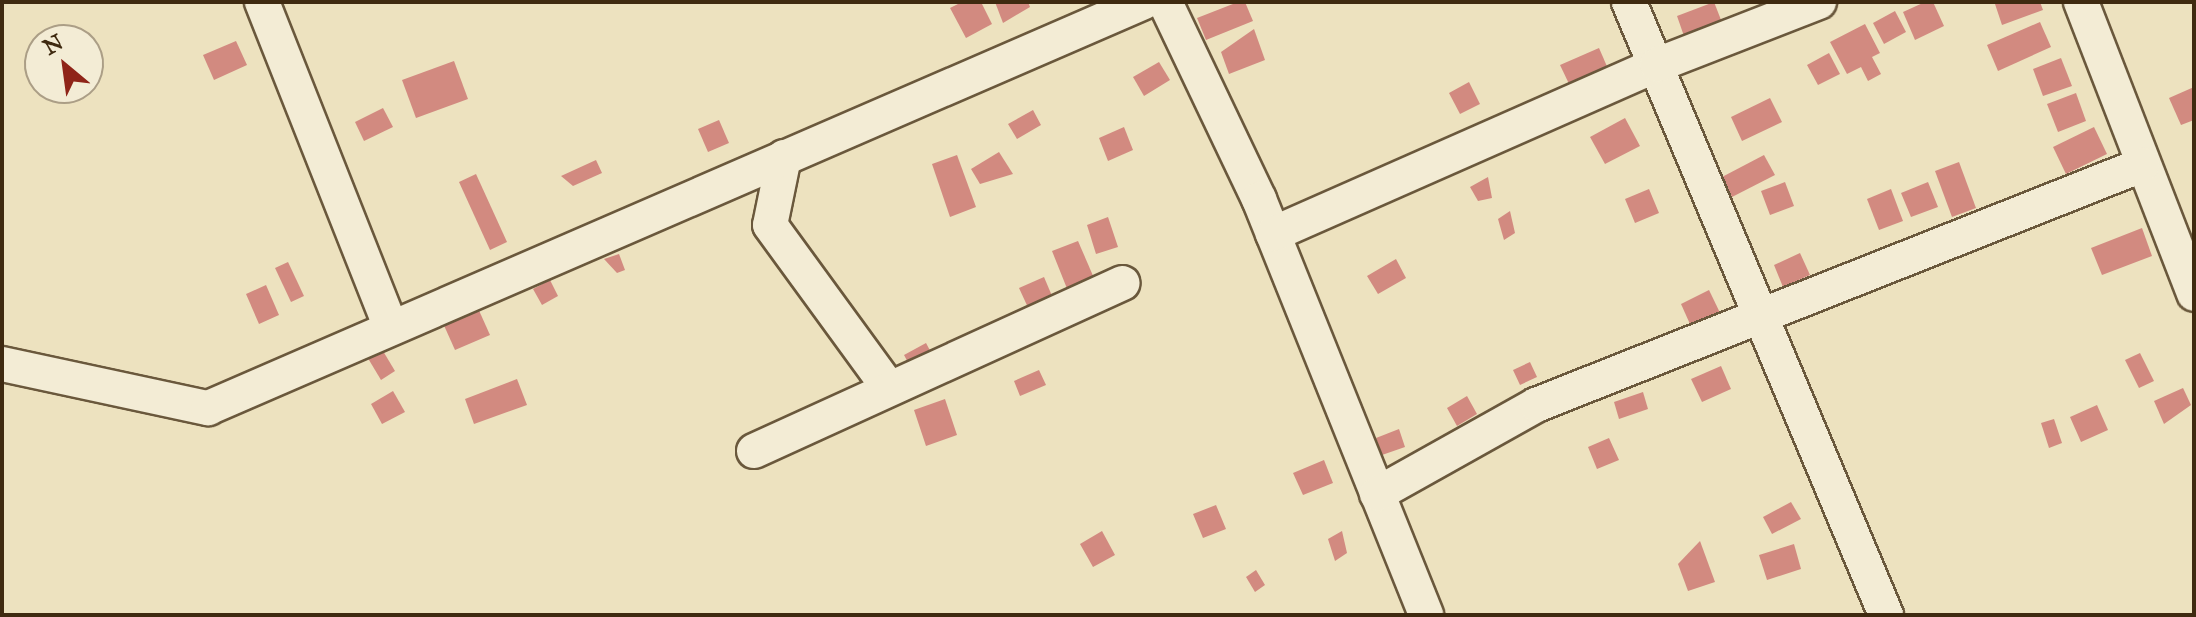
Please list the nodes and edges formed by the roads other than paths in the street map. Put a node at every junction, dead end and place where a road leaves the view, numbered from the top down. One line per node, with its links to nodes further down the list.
1 (262, 2): 14 (street)
2 (1144, 2): 8 (street)
3 (1165, 2): 10 (street)
4 (1629, 2): 7 (street)
5 (1819, 2): 7 (street)
6 (2081, 2): 9 (street)
7 (1657, 65): 10 (street); 13 (street)
8 (784, 157): 14 (street); 16 (street)
9 (2142, 165): 12 (street); 13 (street)
10 (1273, 234): 18 (street)
11 (1123, 283): 16 (street)
12 (2194, 294)
13 (1758, 320): 18 (street); 20 (street)
14 (391, 327): 15 (street)
15 (2, 364)
16 (889, 388): 17 (street)
17 (754, 451)
18 (1377, 494): 19 (street)
19 (1426, 615)
20 (1886, 615)

